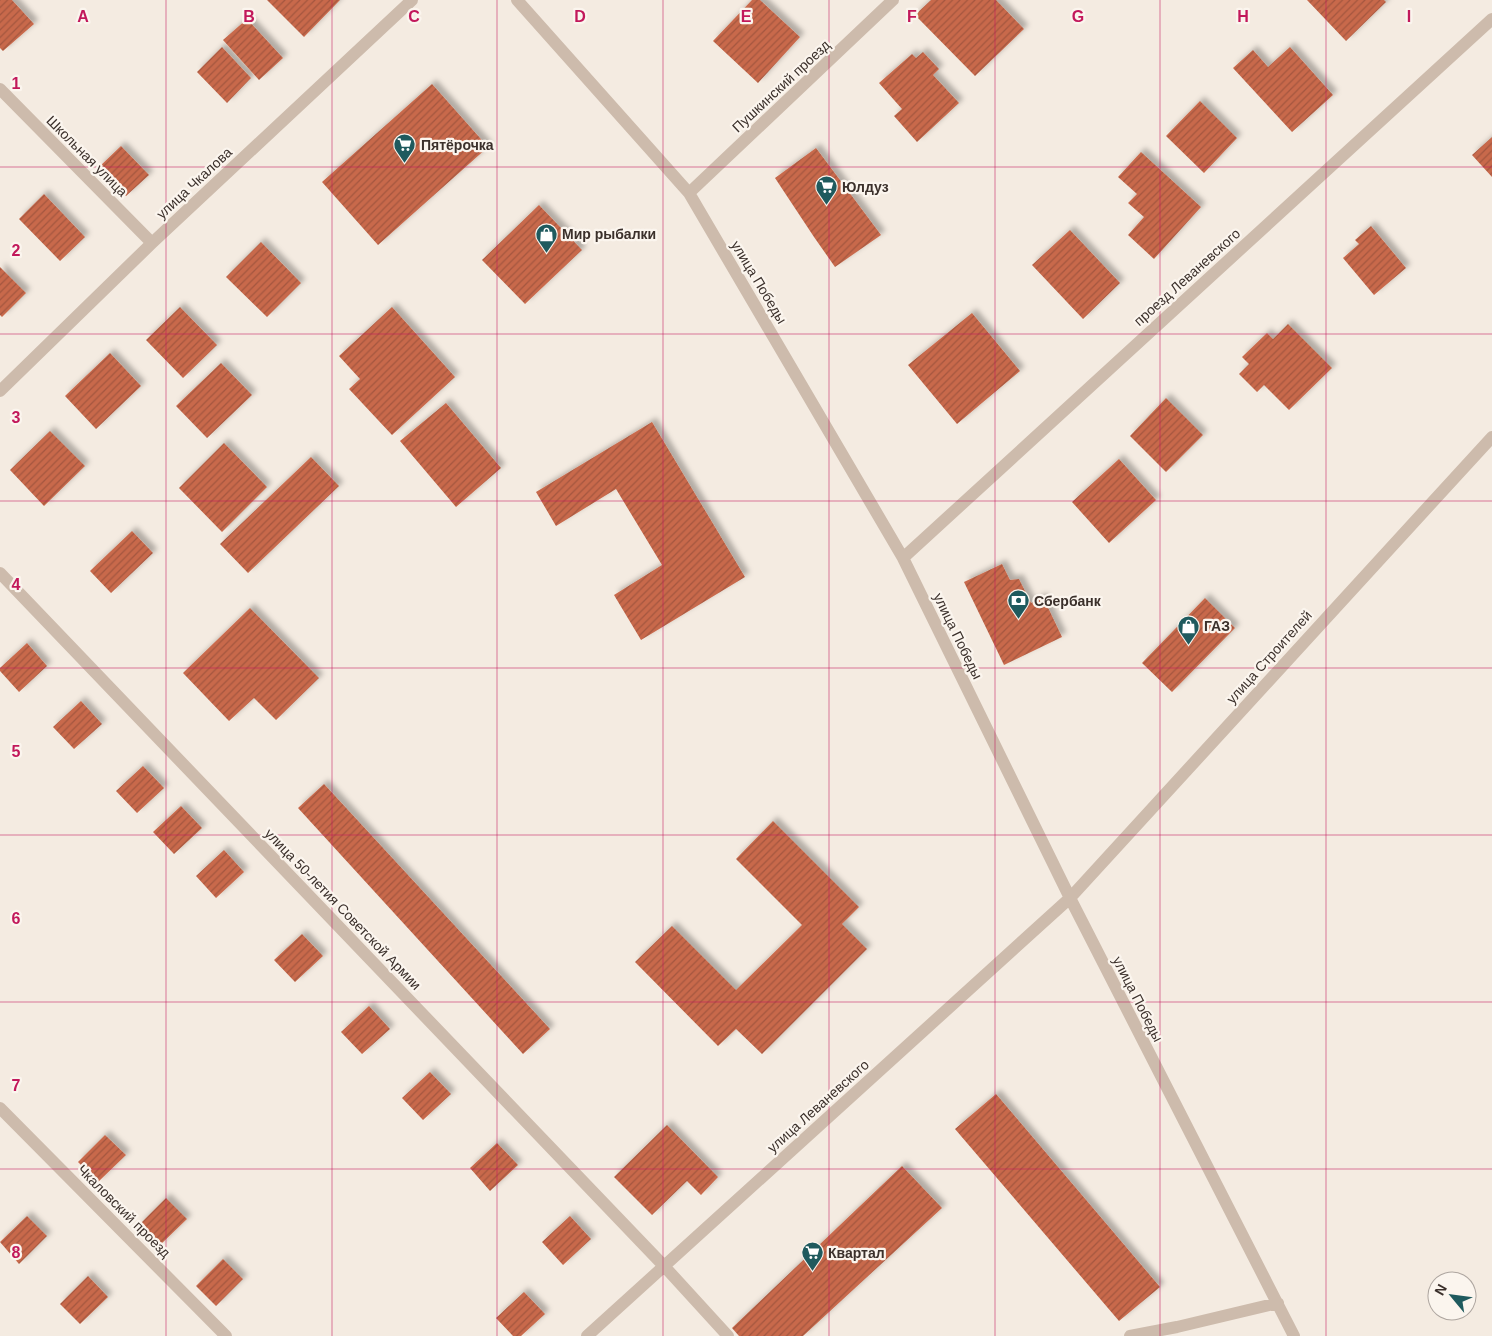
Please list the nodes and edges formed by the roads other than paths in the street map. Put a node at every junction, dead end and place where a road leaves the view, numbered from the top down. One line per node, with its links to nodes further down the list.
1 (412, 0): 7 (street, улица Чкалова)
2 (516, 0): 6 (street, улица Победы)
3 (894, 0): 6 (street, Пушкинский проезд)
4 (1492, 19): 10 (street, проезд Леваневского)
5 (0, 90): 7 (street, Школьная улица)
6 (689, 193): 10 (street, улица Победы)
7 (152, 243): 8 (street, улица Чкалова)
8 (0, 391)
9 (1492, 437): 12 (street, улица Строителей)
10 (903, 558): 12 (street, улица Победы)
11 (0, 573): 14 (street, улица 50-летия Советской Армии)
12 (1070, 898): 14 (street, улица Леваневского); 15 (street, улица Победы)
13 (0, 1108): 16 (street, Чкаловский проезд)
14 (664, 1266): 17 (street, улица Леваневского); 18 (street, улица 50-летия Советской Армии)
15 (1278, 1303): 19 (street); 20 (street, улица Победы)
16 (226, 1336)
17 (587, 1336)
18 (728, 1336)
19 (1130, 1336)
20 (1294, 1336)

